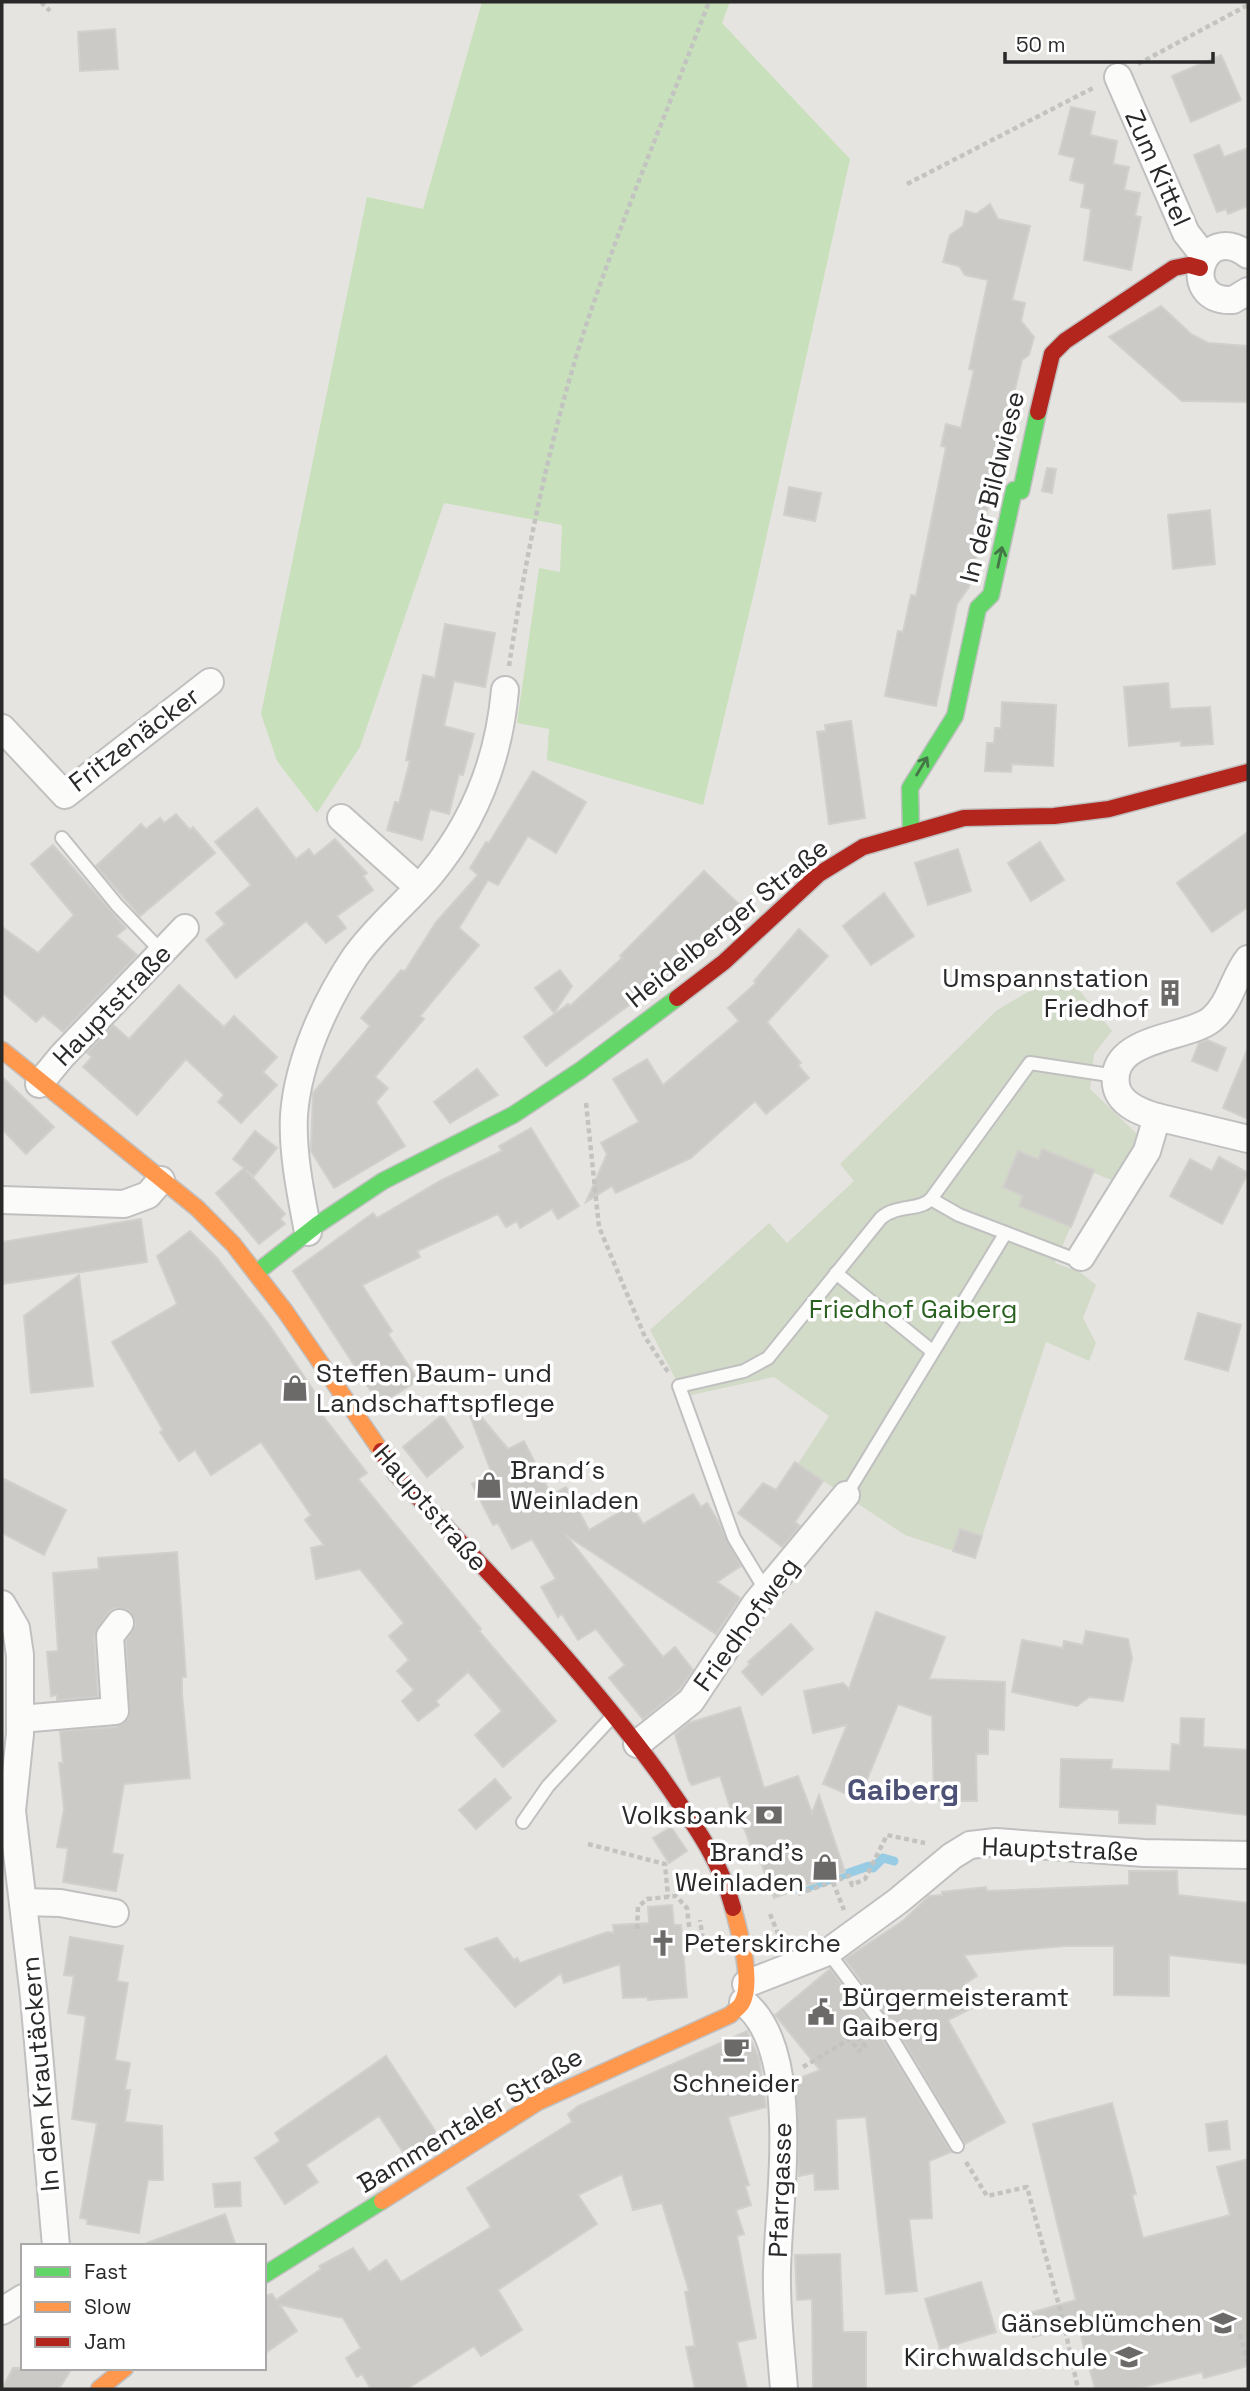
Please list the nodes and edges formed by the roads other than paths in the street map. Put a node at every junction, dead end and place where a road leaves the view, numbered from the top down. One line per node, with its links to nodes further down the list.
1 (1118, 77): 3 (street, Zum Kittel)
2 (1248, 255): 3 (street)
3 (1203, 262): 4 (street, Zum Kittel); 10 (street, In der Bildwiese, one-way to 3)
4 (1248, 292)
5 (210, 682): 7 (street, Fritzenäcker)
6 (505, 690): 12 (street)
7 (2, 728)
8 (1248, 772): 10 (street, Heidelberger Straße)
9 (341, 818): 12 (street)
10 (911, 831): 24 (street, Heidelberger Straße)
11 (62, 838): 14 (lane)
12 (418, 887): 24 (street)
13 (185, 928): 14 (street, Hauptstraße)
14 (162, 952): 18 (street, Hauptstraße)
15 (1248, 958): 17 (street)
16 (2, 1051): 18 (street, Hauptstraße)
17 (1116, 1076): 19 (street); 22 (lane)
18 (39, 1084): 21 (street, Hauptstraße)
19 (1157, 1117): 20 (street); 26 (street)
20 (1248, 1139)
21 (162, 1180): 23 (street); 27 (street, Hauptstraße)
22 (931, 1199): 25 (lane); 28 (lane)
23 (2, 1200)
24 (307, 1232): 27 (street, Heidelberger Straße)
25 (1005, 1234): 26 (lane); 29 (lane)
26 (1082, 1257)
27 (256, 1272): 34 (street, Hauptstraße)
28 (836, 1273): 29 (lane); 31 (lane)
29 (932, 1351): 30 (lane)
30 (846, 1495): 31 (street, Friedhofweg)
31 (766, 1591): 36 (street, Friedhofweg)
32 (2, 1604): 35 (street, In den Krautäckern)
33 (120, 1623): 35 (street)
34 (613, 1715): 36 (street, Hauptstraße); 37 (lane)
35 (20, 1719): 39 (street, In den Krautäckern)
36 (637, 1744): 42 (street, Hauptstraße)
37 (523, 1822)
38 (1248, 1855): 41 (street, Hauptstraße)
39 (23, 1902): 40 (street); 44 (street, In den Krautäckern)
40 (115, 1913)
41 (828, 1952): 42 (street, Hauptstraße); 43 (lane)
42 (745, 1993): 45 (street, Bammentaler Straße); 48 (street, Pfarrgasse)
43 (957, 2147)
44 (56, 2244)
45 (266, 2274)
46 (21, 2299): 47 (street)
47 (2, 2311)
48 (784, 2389)

